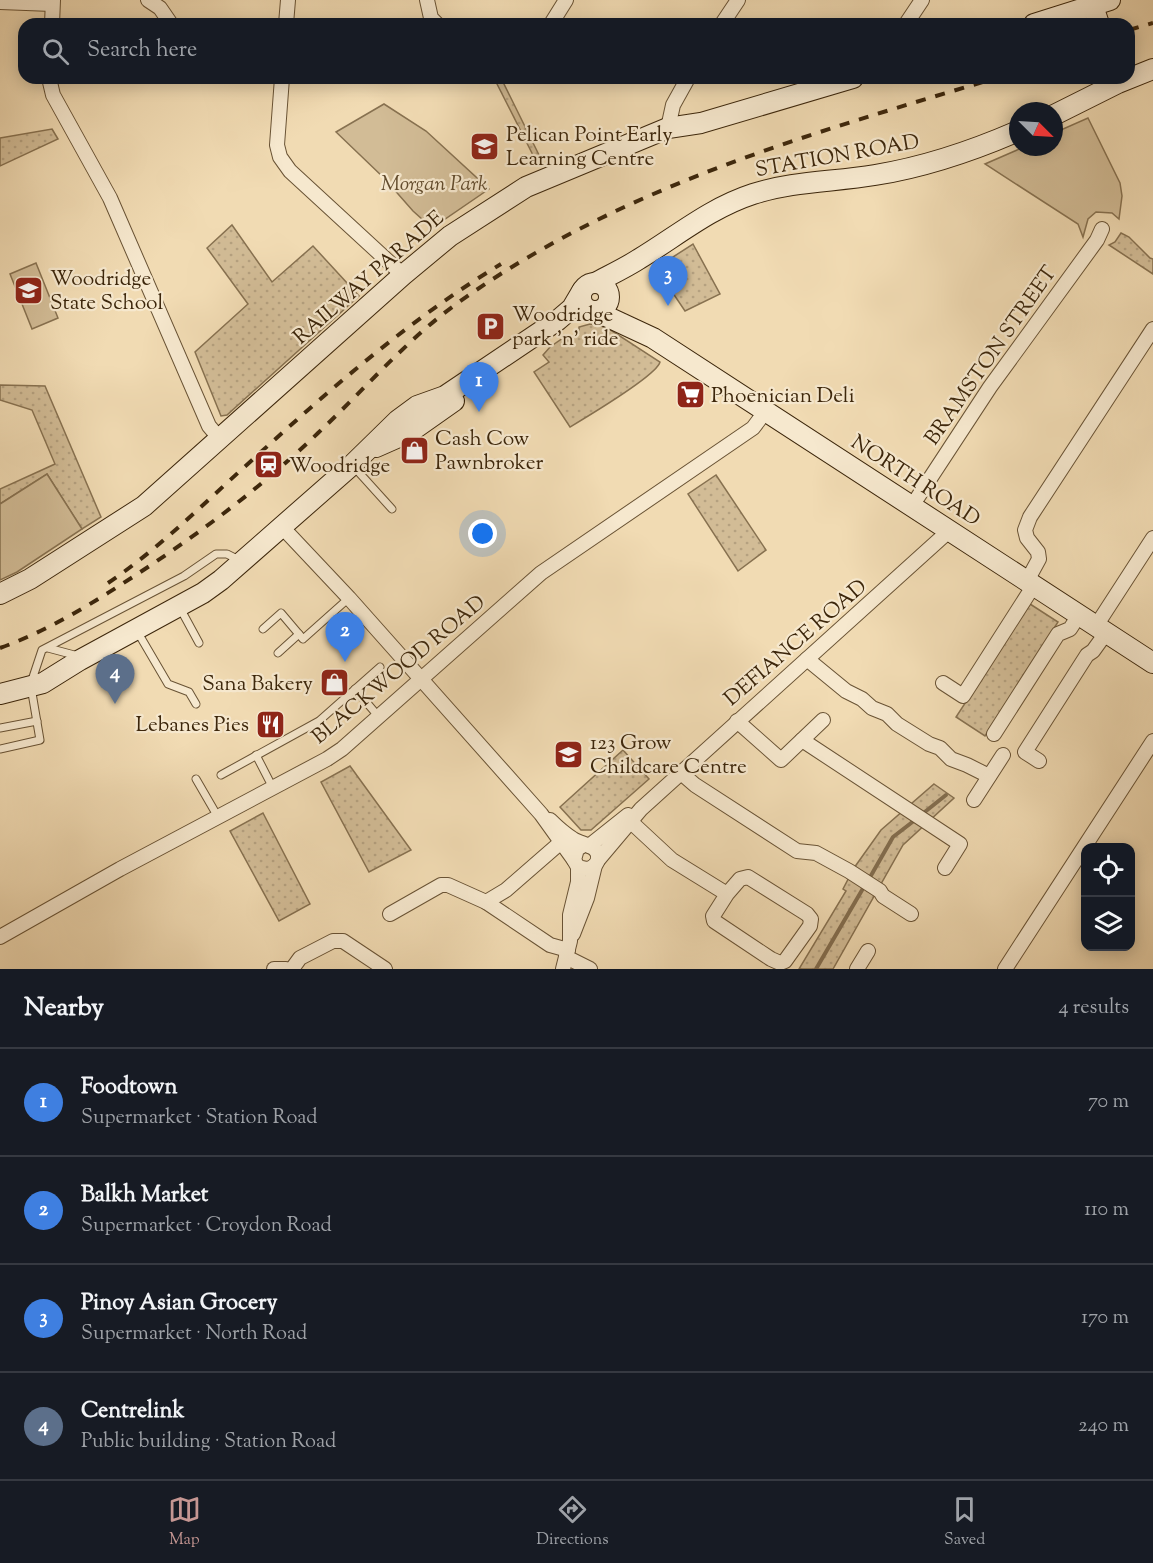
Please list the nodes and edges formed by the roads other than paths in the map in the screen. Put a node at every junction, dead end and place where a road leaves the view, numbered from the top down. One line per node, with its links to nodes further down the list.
1 (148, 0): 11 (street)
2 (288, 0): 12 (street)
3 (427, 0): 13 (street)
4 (566, 0): 14 (street)
5 (738, 0): 15 (street)
6 (0, 2): 7 (street)
7 (53, 2): 10 (street)
8 (920, 3): 16 (street); 17 (street)
9 (1101, 10): 18 (street)
10 (52, 18)
11 (167, 18)
12 (286, 18)
13 (431, 18)
14 (555, 18)
15 (726, 18)
16 (910, 18)
17 (916, 18)
18 (1063, 18)
19 (1153, 69): 20 (street)
20 (1135, 75)
21 (50, 84): 34 (street)
22 (282, 84): 30 (street)
23 (685, 84): 27 (street)
24 (833, 84): 27 (street, RAILWAY PARADE)
25 (1111, 84): 26 (street)
26 (1063, 110)
27 (668, 128): 30 (street, RAILWAY PARADE)
28 (1009, 135): 31 (street, STATION ROAD)
29 (1102, 228): 36 (street, BRAMSTON STREET)
30 (403, 275): 34 (street, RAILWAY PARADE)
31 (597, 299): 33 (street, NORTH ROAD); 35 (street, STATION ROAD)
32 (1153, 329): 42 (street)
33 (765, 412): 36 (street, NORTH ROAD); 57 (street, BLACKWOOD ROAD)
34 (220, 439): 43 (street, RAILWAY PARADE)
35 (356, 462): 37 (lane); 38 (street, STATION ROAD)
36 (912, 506): 39 (street, NORTH ROAD)
37 (392, 509)
38 (283, 528): 41 (street, STATION ROAD); 44 (street)
39 (950, 530): 42 (street, NORTH ROAD); 54 (street, DEFIANCE ROAD)
40 (1153, 538): 46 (street)
41 (243, 562): 45 (street, STATION ROAD); 51 (lane)
42 (1030, 583): 46 (street, NORTH ROAD); 59 (street)
43 (0, 594)
44 (349, 598): 49 (lane); 57 (street)
45 (179, 606): 47 (street, STATION ROAD); 50 (lane)
46 (1094, 625): 55 (street, NORTH ROAD); 69 (street); 75 (street)
47 (136, 629): 53 (street, STATION ROAD); 63 (lane)
48 (263, 629): 49 (lane)
49 (299, 634): 52 (lane)
50 (199, 643)
51 (46, 648): 53 (lane); 58 (lane)
52 (278, 653)
53 (81, 659): 58 (street, STATION ROAD)
54 (807, 659): 67 (street, DEFIANCE ROAD); 78 (street)
55 (1153, 663)
56 (380, 667): 61 (lane)
57 (421, 681): 64 (street, BLACKWOOD ROAD); 83 (street)
58 (32, 682): 60 (street, STATION ROAD); 62 (street, STATION ROAD); 66 (lane)
59 (943, 683)
60 (0, 687)
61 (355, 689): 64 (lane); 73 (lane)
62 (0, 694)
63 (196, 704)
64 (379, 717): 80 (street, BLACKWOOD ROAD)
65 (823, 720): 70 (street)
66 (37, 721): 68 (lane); 72 (lane)
67 (737, 721): 70 (street); 76 (street, DEFIANCE ROAD)
68 (0, 728)
69 (994, 734)
70 (802, 740): 90 (street)
71 (1153, 741): 104 (street)
72 (0, 749)
73 (256, 755): 77 (lane); 80 (lane)
74 (1003, 755): 78 (street)
75 (1039, 761)
76 (680, 772): 82 (street, DEFIANCE ROAD); 94 (street)
77 (221, 775)
78 (989, 776): 81 (street)
79 (196, 779): 84 (lane)
80 (273, 788): 84 (street, BLACKWOOD ROAD)
81 (974, 800)
82 (640, 809): 85 (street, DEFIANCE ROAD); 87 (street, DEFIANCE ROAD)
83 (541, 814): 86 (street); 87 (street)
84 (218, 817): 95 (street, BLACKWOOD ROAD)
85 (630, 822): 88 (street, DEFIANCE ROAD); 91 (street)
86 (560, 843): 89 (street); 92 (street)
87 (586, 845): 88 (street); 89 (street)
88 (597, 862): 89 (street); 97 (street, DEFIANCE ROAD)
89 (576, 864): 97 (street)
90 (945, 868)
91 (726, 894): 91 (street)
92 (486, 902): 93 (street); 97 (street)
93 (390, 914)
94 (910, 914)
95 (0, 937)
96 (868, 951): 103 (street)
97 (567, 954): 102 (street)
98 (274, 969): 99 (street)
99 (286, 969)
100 (292, 969): 101 (street)
101 (385, 969)
102 (590, 969)
103 (857, 969)
104 (1005, 969)

